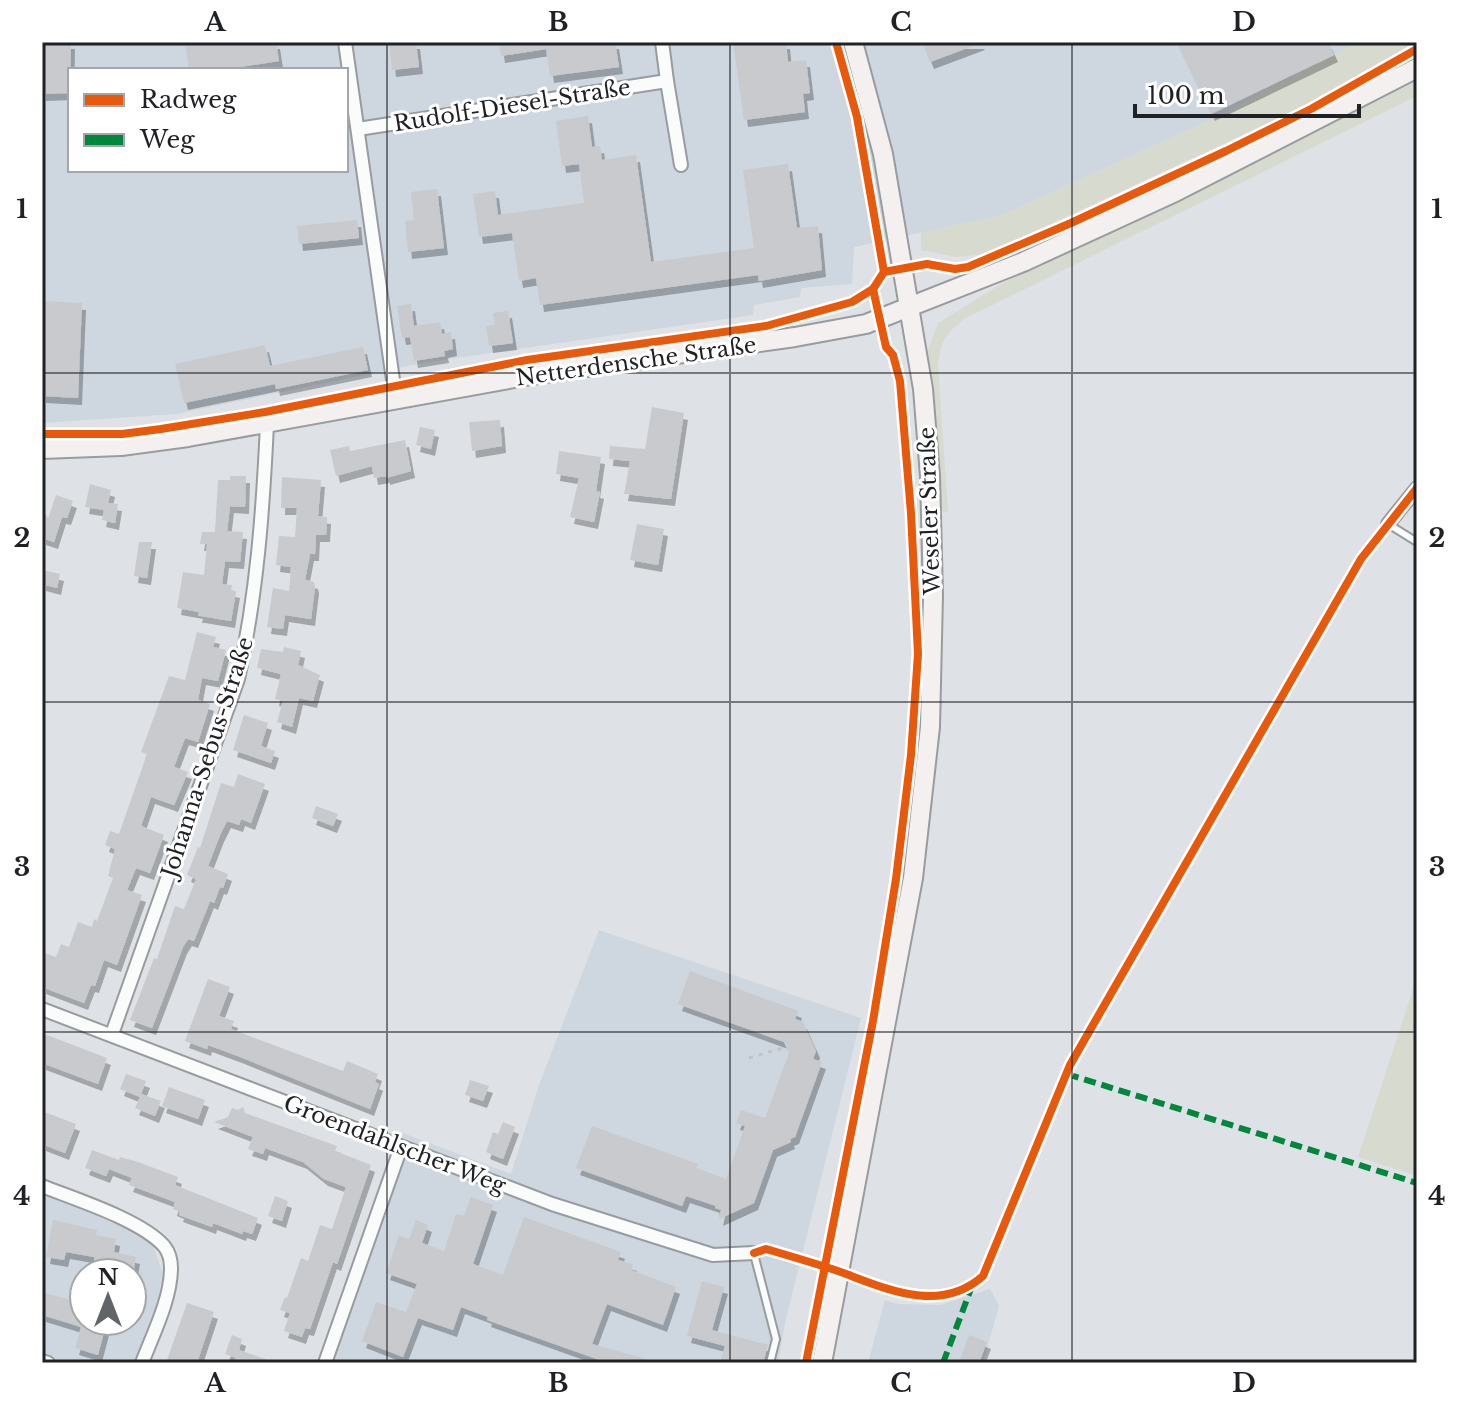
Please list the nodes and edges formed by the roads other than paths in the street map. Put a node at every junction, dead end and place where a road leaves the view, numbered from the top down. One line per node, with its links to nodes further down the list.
1 (345, 42): 6 (street)
2 (662, 42): 5 (street)
3 (853, 42): 8 (main road, Weseler Straße)
4 (1417, 68): 8 (main road, Netterdensche Straße)
5 (667, 81): 6 (street, Rudolf-Diesel-Straße); 7 (street)
6 (358, 129): 9 (street)
7 (681, 165)
8 (910, 309): 9 (main road, Netterdensche Straße); 25 (main road, Weseler Straße)
9 (396, 401): 10 (main road, Netterdensche Straße)
10 (267, 424): 11 (main road, Netterdensche Straße); 16 (street, Johanna-Sebus-Straße)
11 (42, 449)
12 (1417, 488): 13 (street)
13 (1388, 524): 14 (lane)
14 (1417, 542)
15 (42, 1009): 16 (street, Groendahlscher Weg)
16 (112, 1034): 17 (street, Groendahlscher Weg)
17 (401, 1147): 19 (street, Groendahlscher Weg); 23 (street)
18 (42, 1186): 22 (street)
19 (754, 1253): 24 (lane)
20 (42, 1361): 21 (street)
21 (48, 1363)
22 (142, 1363)
23 (325, 1363)
24 (770, 1363)
25 (822, 1363)

